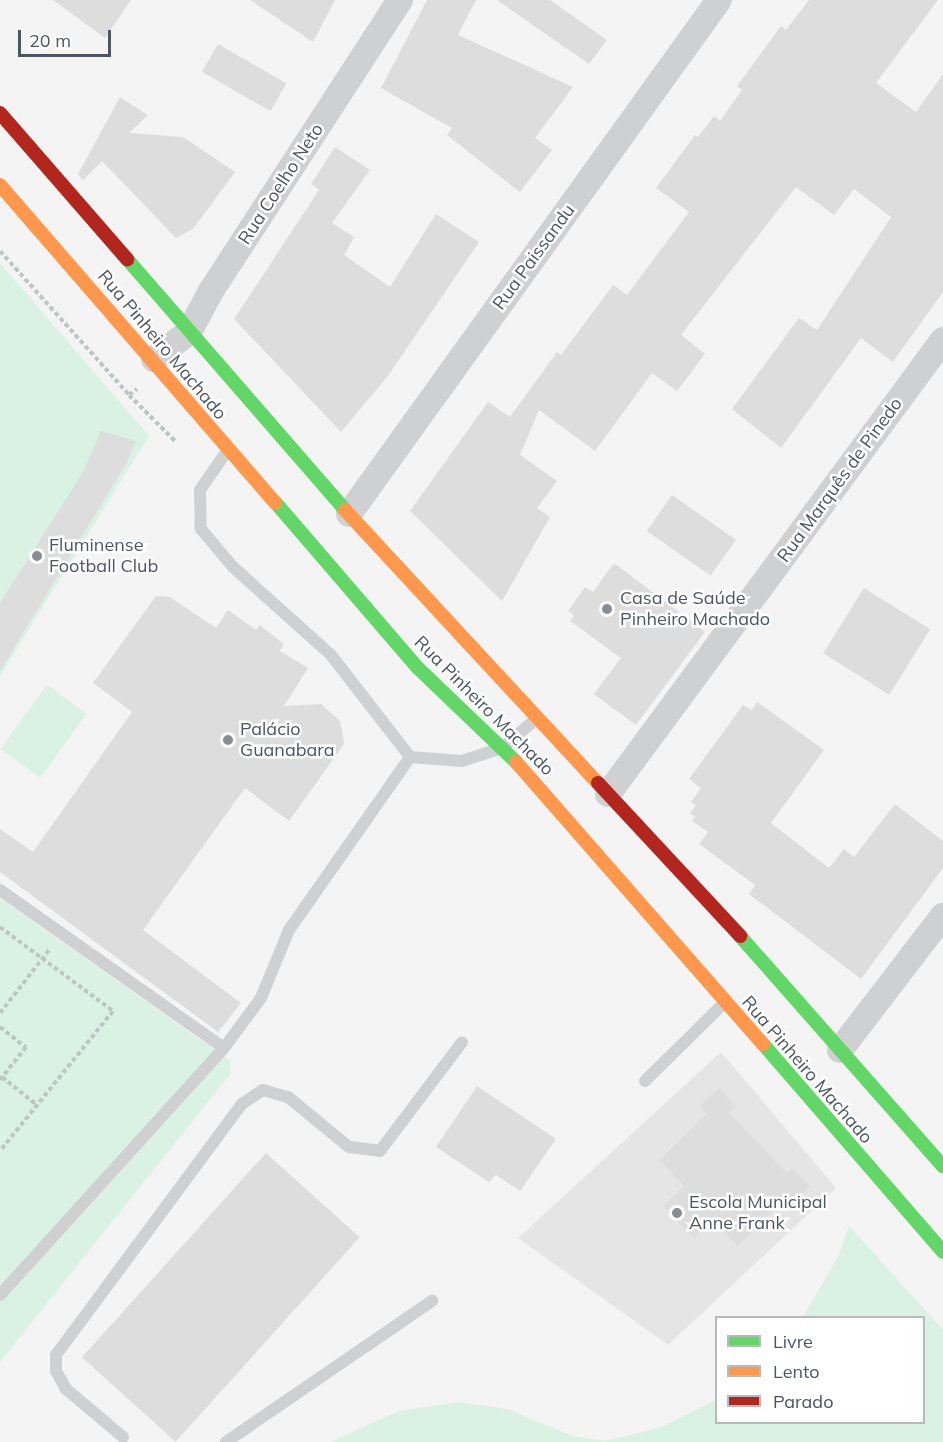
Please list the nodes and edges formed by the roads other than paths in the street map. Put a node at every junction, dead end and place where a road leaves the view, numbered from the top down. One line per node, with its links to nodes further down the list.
1 (400, 0): 5 (street, Rua Coelho Neto)
2 (718, 0): 9 (street, Rua Paissandu)
3 (0, 113): 5 (main road, Rua Pinheiro Machado)
4 (0, 185): 7 (main road, Rua Pinheiro Machado)
5 (189, 332): 7 (street, Rua Coelho Neto); 9 (main road, Rua Pinheiro Machado)
6 (943, 340): 13 (street, Rua Marquês de Pinedo)
7 (154, 359): 8 (main road, Rua Pinheiro Machado)
8 (227, 451): 11 (main road, Rua Pinheiro Machado); 12 (lane)
9 (349, 514): 10 (main road, Rua Pinheiro Machado)
10 (538, 718): 11 (lane); 13 (main road, Rua Pinheiro Machado)
11 (502, 748): 12 (lane); 16 (main road, Rua Pinheiro Machado)
12 (410, 757): 18 (lane)
13 (608, 794): 19 (main road, Rua Pinheiro Machado)
14 (0, 890): 18 (lane)
15 (942, 919): 19 (street)
16 (724, 1003): 20 (lane); 22 (main road, Rua Pinheiro Machado)
17 (462, 1042): 25 (lane)
18 (225, 1048): 23 (lane)
19 (840, 1050): 21 (main road, Rua Pinheiro Machado)
20 (645, 1081)
21 (943, 1166)
22 (943, 1252)
23 (0, 1295)
24 (432, 1301): 26 (lane)
25 (123, 1437)
26 (226, 1442)

